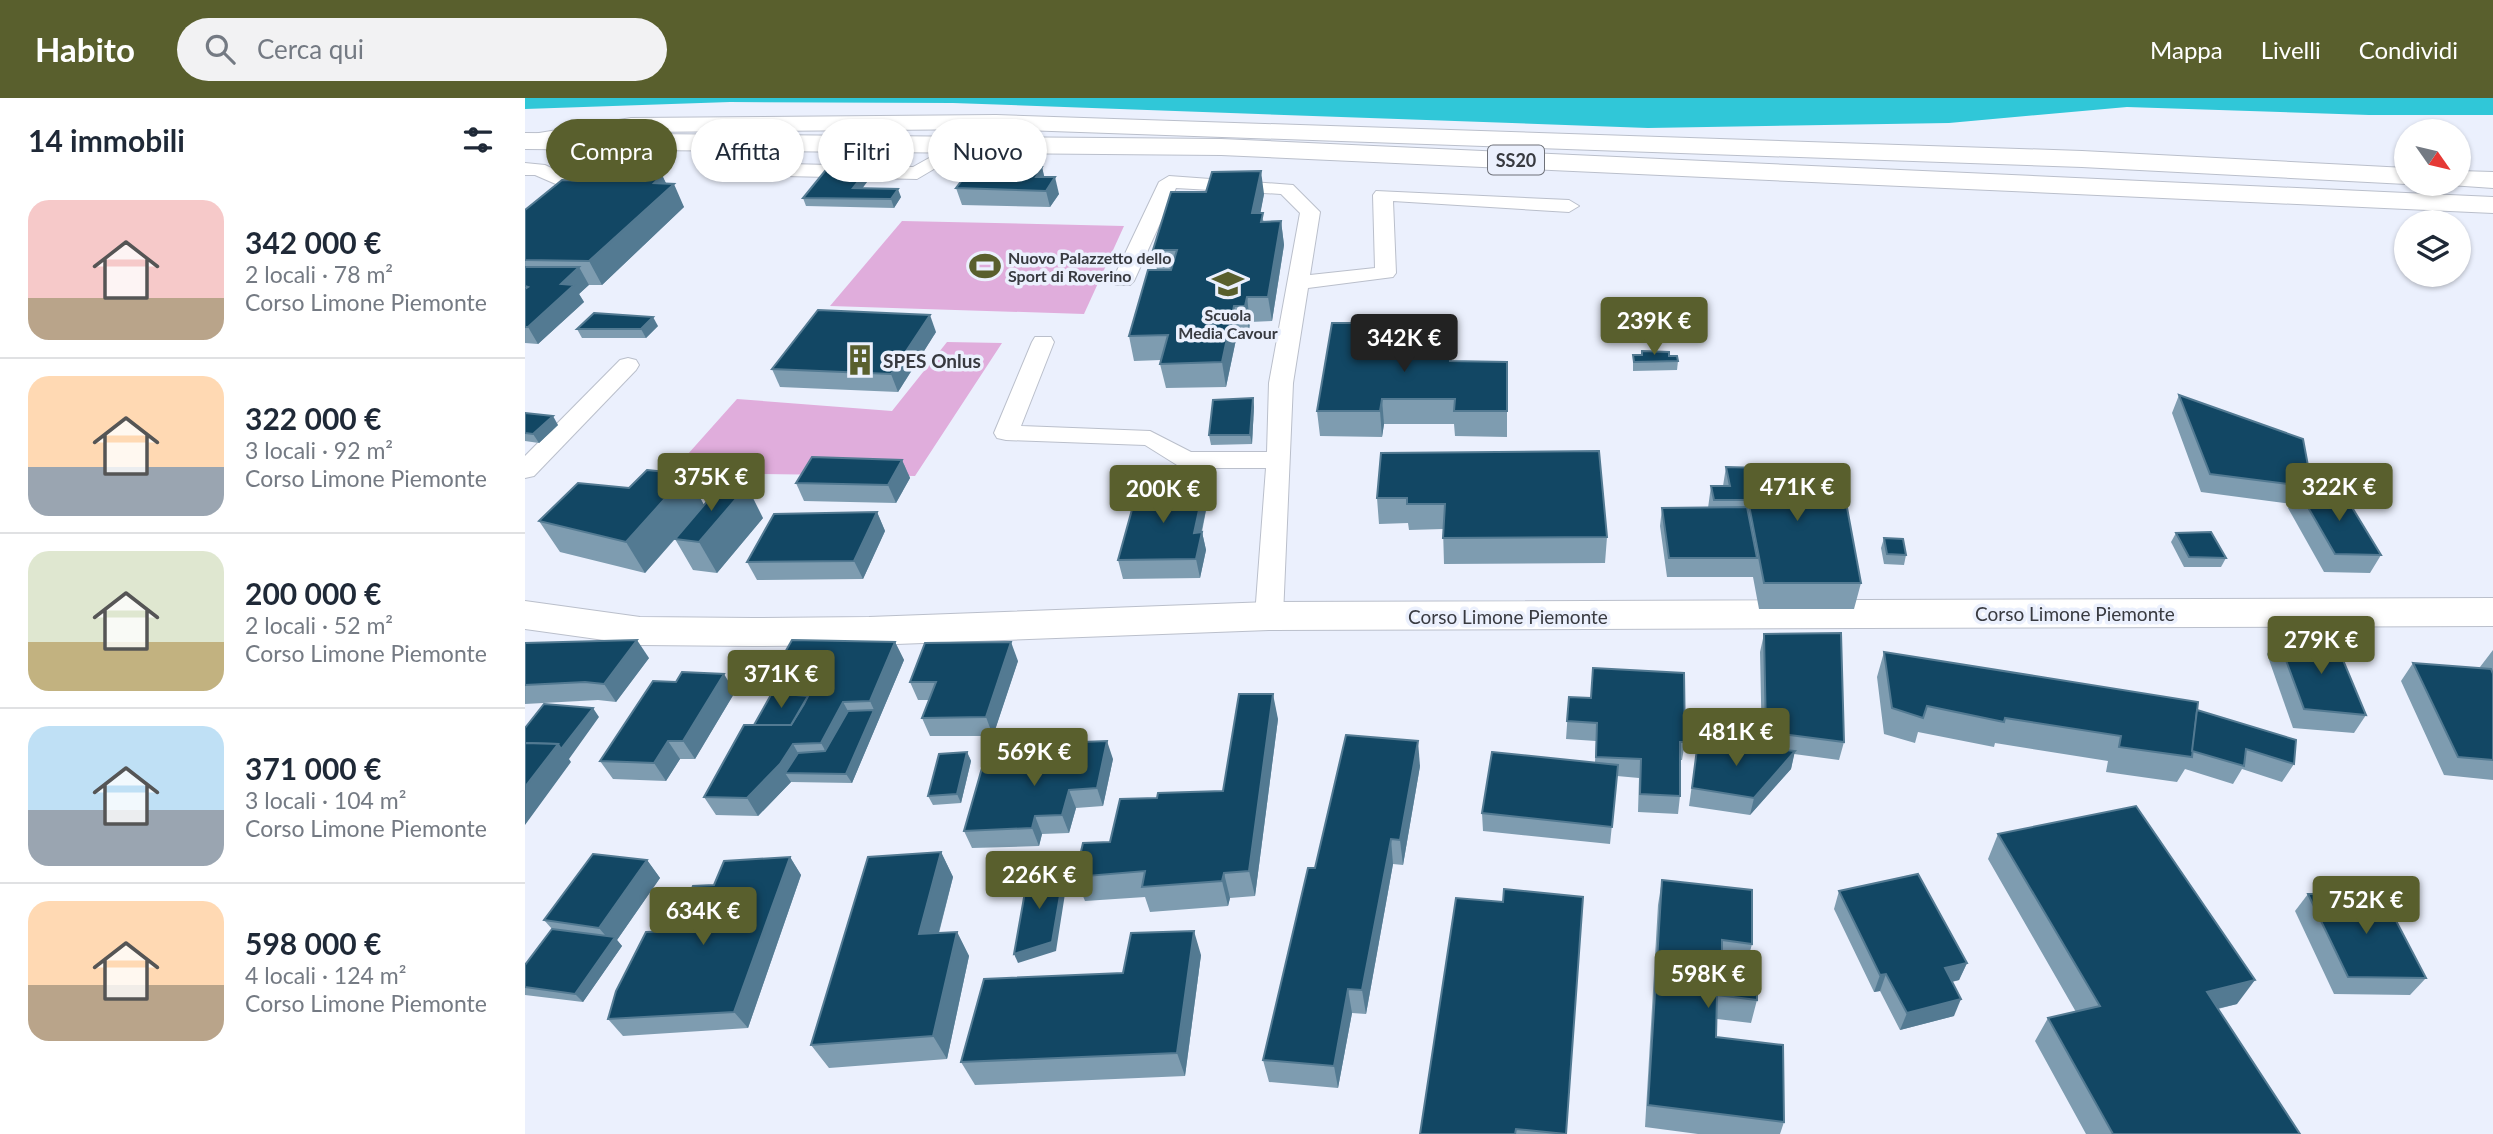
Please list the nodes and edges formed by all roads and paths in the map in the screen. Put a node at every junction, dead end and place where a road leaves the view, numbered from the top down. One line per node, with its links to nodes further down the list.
1 (532, 141): 4 (main road); 7 (main road, SS20)
2 (525, 169): 3 (lane)
3 (546, 173)
4 (2394, 175)
5 (2471, 179): 6 (main road)
6 (2493, 180)
7 (2493, 205)
8 (1569, 206): 10 (lane)
9 (1123, 281): 10 (lane)
10 (1298, 283): 13 (lane)
11 (1042, 342): 13 (lane)
12 (628, 365): 14 (lane)
13 (1279, 460): 17 (lane)
14 (525, 470)
15 (2493, 612): 17 (main road, Corso Limone Piemonte)
16 (525, 615): 17 (main road, Corso Limone Piemonte)
17 (1269, 616)

